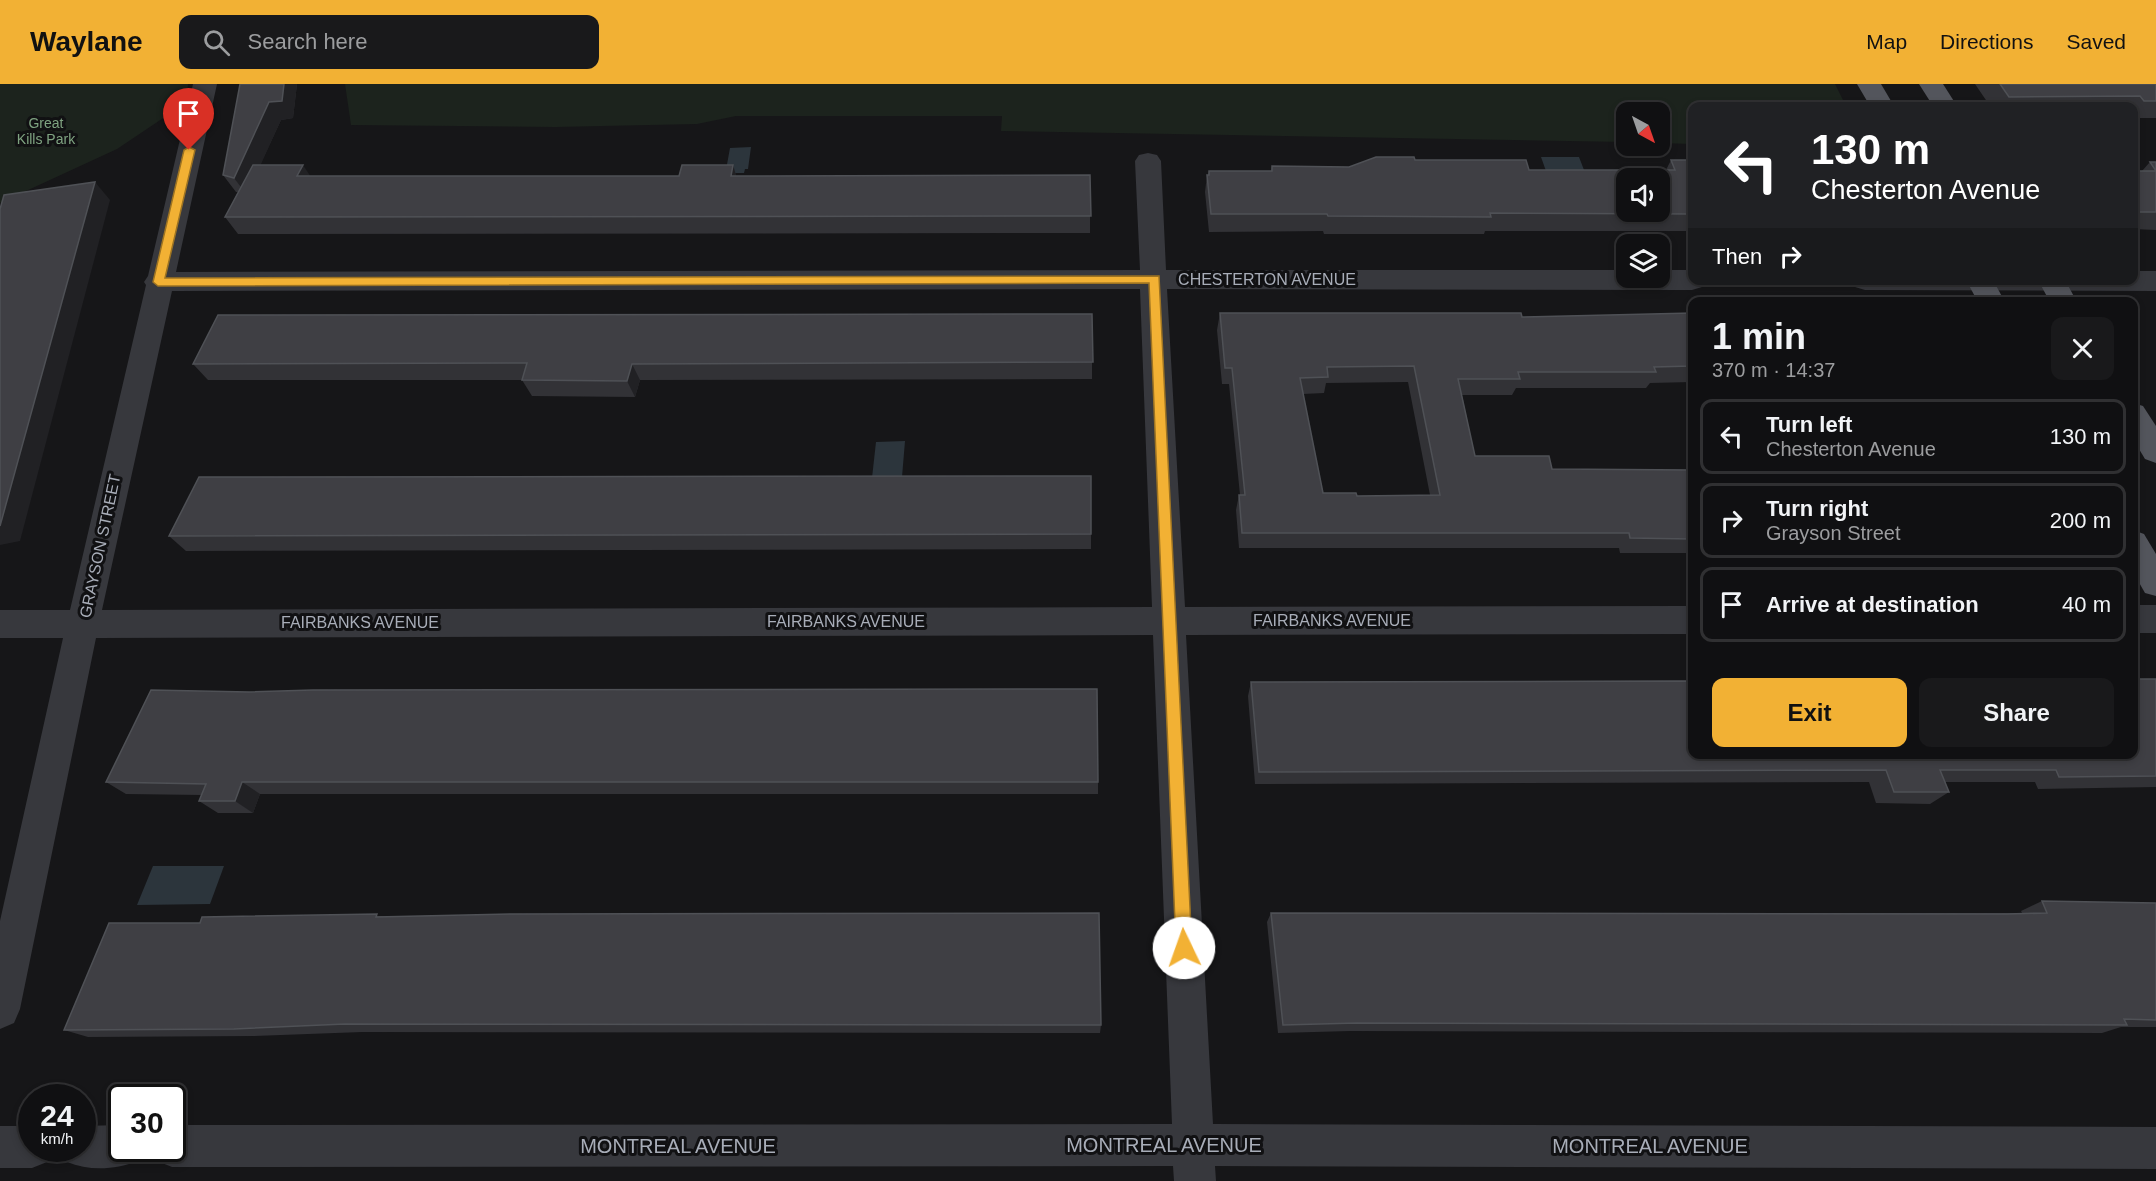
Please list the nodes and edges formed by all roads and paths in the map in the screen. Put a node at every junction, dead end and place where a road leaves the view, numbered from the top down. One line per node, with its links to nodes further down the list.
1 (205, 84): 11 (street, GRAYSON STREET)
2 (1869, 84): 4 (main road)
3 (1931, 84): 5 (main road)
4 (1880, 102)
5 (1942, 102)
6 (1148, 161): 7 (street)
7 (1155, 279): 8 (street, CHESTERTON AVENUE); 11 (street, CHESTERTON AVENUE); 19 (street)
8 (1688, 280)
9 (2138, 281): 10 (street)
10 (2156, 281)
11 (158, 282): 20 (street, GRAYSON STREET)
12 (2138, 422): 13 (main road)
13 (2156, 451)
14 (2138, 552): 15 (main road)
15 (2156, 583)
16 (2138, 619): 17 (street)
17 (2156, 619)
18 (1688, 620): 19 (street, FAIRBANKS AVENUE)
19 (1169, 621): 20 (street, FAIRBANKS AVENUE); 27 (street)
20 (83, 622): 21 (street, FAIRBANKS AVENUE); 22 (street, GRAYSON STREET)
21 (0, 624)
22 (0, 1010)
23 (186, 1146): 27 (street, MONTREAL AVENUE)
24 (0, 1147): 25 (street)
25 (18, 1147)
26 (2156, 1148): 27 (street, MONTREAL AVENUE)
27 (1194, 1163)

